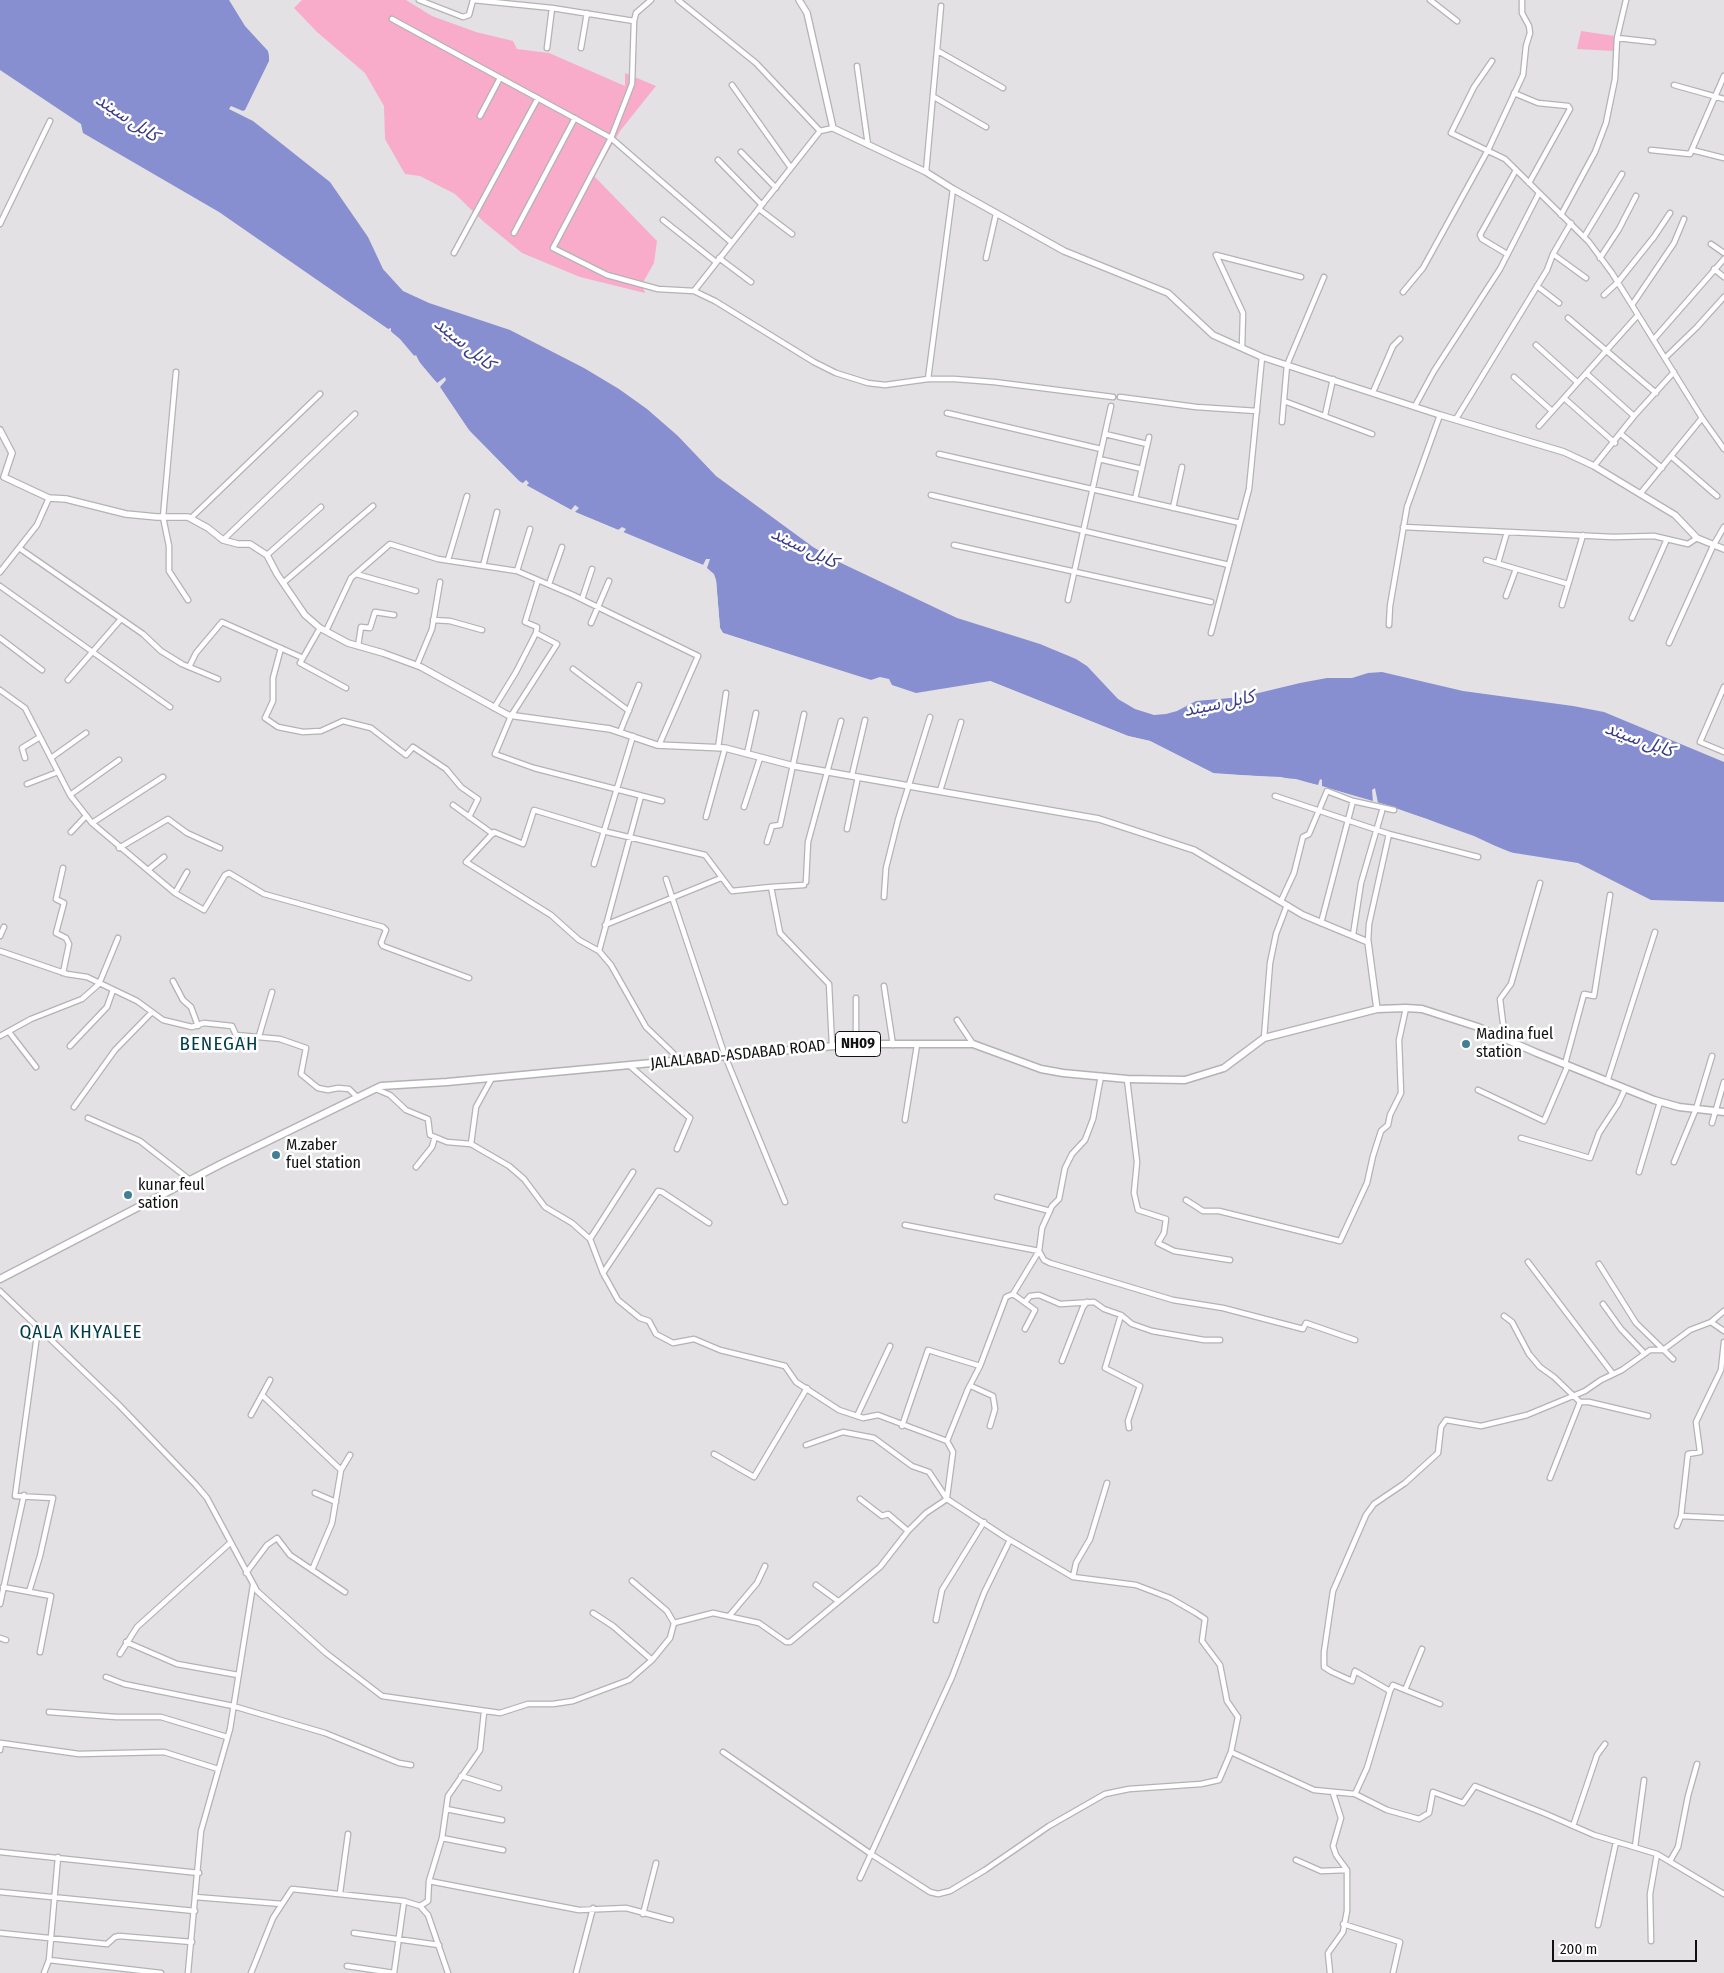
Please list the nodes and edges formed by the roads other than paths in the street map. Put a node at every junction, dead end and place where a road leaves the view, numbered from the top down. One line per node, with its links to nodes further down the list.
1 (419, 0): 9 (street)
2 (651, 0): 12 (street)
3 (678, 0): 36 (street)
4 (799, 0): 35 (street)
5 (1522, 0): 26 (street)
6 (1626, 0): 14 (street)
7 (1433, 1): 13 (street)
8 (941, 6): 18 (street)
9 (552, 8): 10 (street); 16 (street)
10 (587, 13): 12 (street); 17 (street)
11 (392, 19): 22 (street)
12 (634, 21): 37 (street)
13 (1457, 21)
14 (1617, 38): 15 (street); 57 (street)
15 (1653, 42)
16 (547, 48)
17 (581, 48)
18 (938, 51): 25 (street); 28 (street)
19 (1492, 61): 39 (street)
20 (857, 66): 38 (street)
21 (1724, 76): 27 (street)
22 (500, 78): 29 (street); 31 (street)
23 (732, 86): 45 (street)
24 (1674, 86): 27 (street)
25 (1003, 88)
26 (1514, 93): 39 (street); 49 (street)
27 (1714, 96): 30 (street); 41 (street)
28 (934, 97): 34 (street); 47 (street)
29 (538, 98): 32 (street); 67 (street)
30 (1724, 99)
31 (480, 116)
32 (575, 118): 37 (street); 62 (street)
33 (50, 122): 61 (street)
34 (986, 127)
35 (833, 128): 36 (street); 38 (street)
36 (820, 131): 45 (street)
37 (611, 138): 65 (street); 83 (street)
38 (868, 145): 47 (street)
39 (1488, 150): 46 (street); 84 (street)
40 (1651, 150): 41 (street)
41 (1692, 150): 43 (street)
42 (741, 152): 50 (street)
43 (1724, 158)
44 (718, 160): 54 (street)
45 (791, 168): 50 (street)
46 (1516, 170): 49 (street); 69 (street)
47 (926, 172): 51 (street)
48 (1622, 174): 64 (street)
49 (1529, 183): 52 (street)
50 (776, 188): 54 (street)
51 (953, 190): 56 (street); 103 (street)
52 (1539, 193): 57 (street); 69 (street)
53 (1636, 196): 72 (street)
54 (760, 207): 63 (street); 65 (street)
55 (1670, 213): 81 (street)
56 (996, 214): 71 (street); 94 (street)
57 (1562, 215): 60 (street)
58 (663, 220): 74 (street)
59 (1684, 220): 88 (street)
60 (1571, 223): 64 (street); 70 (street)
61 (0, 224)
62 (514, 233)
63 (792, 234)
64 (1584, 238): 72 (street)
65 (731, 242): 74 (street)
66 (1710, 244): 68 (street)
67 (454, 253)
68 (1724, 253)
69 (1507, 254): 114 (street)
70 (1553, 254): 79 (street); 82 (street)
71 (986, 258)
72 (1600, 258): 81 (street)
73 (1724, 258): 75 (street)
74 (717, 260): 80 (street); 83 (street)
75 (1714, 269): 78 (street); 92 (street)
76 (1301, 277): 94 (street)
77 (1324, 277): 98 (street)
78 (1724, 277)
79 (1586, 278)
80 (751, 282)
81 (1618, 282): 85 (street); 88 (street)
82 (1537, 286): 87 (street); 123 (street)
83 (694, 291): 103 (street)
84 (1403, 292)
85 (1604, 295)
86 (1724, 297): 97 (street)
87 (1559, 303)
88 (1632, 305): 89 (street)
89 (1638, 315): 92 (street); 95 (street)
90 (1568, 318): 95 (street)
91 (1400, 339): 106 (street)
92 (1654, 339): 97 (street)
93 (1536, 345): 105 (street)
94 (1242, 348): 96 (street)
95 (1606, 350): 101 (street); 107 (street)
96 (1262, 357): 98 (street); 115 (street)
97 (1665, 358): 100 (street)
98 (1287, 364): 104 (street); 112 (street)
99 (176, 372): 153 (street)
100 (1674, 372): 107 (street); 122 (street)
101 (1588, 374): 105 (street); 121 (street)
102 (1514, 377): 116 (street)
103 (928, 379): 110 (street)
104 (1333, 379): 106 (street); 120 (street)
105 (1577, 382): 111 (street)
106 (1373, 392): 114 (street)
107 (1656, 393): 121 (street)
108 (320, 394): 154 (street)
109 (1120, 396): 115 (street)
110 (1113, 397)
111 (1564, 398): 116 (street); 131 (street)
112 (1284, 401): 120 (street); 124 (street)
113 (1111, 406): 127 (street)
114 (1415, 406): 119 (street)
115 (1257, 411): 155 (street)
116 (1552, 411): 125 (street)
117 (947, 413): 133 (street)
118 (355, 414): 164 (street)
119 (1440, 414): 123 (street); 156 (street)
120 (1325, 415): 128 (street)
121 (1634, 416): 129 (street)
122 (1702, 418): 134 (street); 136 (street)
123 (1456, 419): 138 (street)
124 (1282, 422)
125 (1539, 426)
126 (0, 430): 147 (street)
127 (1105, 434): 132 (street); 133 (street)
128 (1372, 434)
129 (1621, 434): 131 (street); 140 (street)
130 (1149, 438): 132 (street)
131 (1614, 443): 138 (street)
132 (1147, 444): 141 (street)
133 (1101, 449): 137 (street)
134 (1724, 449)
135 (939, 454): 142 (street)
136 (1672, 457): 140 (street); 146 (street)
137 (1099, 459): 141 (street); 142 (street)
138 (1594, 466): 143 (street)
139 (1182, 467): 151 (street)
140 (1662, 468): 143 (street)
141 (1142, 469): 148 (street)
142 (1092, 489): 148 (street); 159 (street)
143 (1640, 494): 162 (street)
144 (931, 495): 159 (street)
145 (467, 496): 171 (street)
146 (1717, 496)
147 (49, 498): 153 (street); 168 (street)
148 (1135, 499): 151 (street)
149 (373, 506): 185 (street)
150 (321, 507): 170 (street)
151 (1173, 508): 155 (street)
152 (497, 512): 175 (street)
153 (163, 517): 154 (street); 192 (street)
154 (191, 518): 164 (street)
155 (1240, 523): 174 (street)
156 (1403, 527): 160 (street); 202 (street)
157 (1724, 527): 166 (street)
158 (530, 530): 179 (street)
159 (1083, 530): 174 (street); 180 (street)
160 (1508, 532): 161 (street); 173 (street)
161 (1583, 535): 163 (street); 187 (street)
162 (1697, 538): 163 (street); 166 (street)
163 (1667, 539): 198 (street)
164 (223, 540): 170 (street)
165 (954, 545): 180 (street)
166 (1713, 546): 169 (street); 208 (street)
167 (562, 547): 186 (street)
168 (19, 548): 178 (street); 199 (street)
169 (1724, 549)
170 (267, 556): 185 (street)
171 (448, 560): 175 (street); 181 (street)
172 (1486, 560): 173 (street)
173 (1498, 564): 177 (street)
174 (1229, 565): 206 (street)
175 (483, 566): 179 (street)
176 (592, 569): 191 (street)
177 (1516, 569): 187 (street); 190 (street)
178 (0, 571)
179 (517, 571): 182 (street)
180 (1074, 572): 193 (street); 194 (street)
181 (356, 574): 189 (street); 203 (street)
182 (538, 580): 186 (street); 205 (street)
183 (609, 581): 196 (street)
184 (440, 582): 200 (street)
185 (283, 583): 203 (street)
186 (549, 584): 191 (street)
187 (1568, 584): 195 (street)
188 (0, 586): 211 (street)
189 (416, 591)
190 (1506, 596)
191 (582, 599): 196 (street)
192 (188, 600)
193 (1068, 600)
194 (1211, 602)
195 (1562, 605)
196 (599, 607): 201 (street); 239 (street)
197 (394, 615): 209 (street)
198 (1632, 618)
199 (121, 619): 211 (street); 214 (street)
200 (433, 620): 204 (street); 213 (street)
201 (591, 623)
202 (1389, 625)
203 (323, 630): 209 (street); 212 (street)
204 (482, 630)
205 (536, 633): 227 (street); 231 (street)
206 (1211, 633)
207 (0, 638): 216 (street)
208 (1669, 643)
209 (358, 646): 213 (street)
210 (281, 648): 212 (street); 214 (street); 269 (street)
211 (92, 652): 218 (street); 226 (street)
212 (303, 658): 221 (street)
213 (417, 665): 227 (street)
214 (189, 667): 217 (street)
215 (573, 669): 228 (street)
216 (42, 670)
217 (218, 679)
218 (68, 680)
219 (639, 685): 228 (street)
220 (1724, 686): 224 (street)
221 (346, 688)
222 (0, 690): 237 (street)
223 (726, 693): 240 (street)
224 (1717, 702): 225 (street); 242 (street)
225 (1724, 706)
226 (170, 707)
227 (494, 708): 231 (street)
228 (629, 710): 235 (street)
229 (756, 713): 243 (street)
230 (804, 714): 248 (street)
231 (512, 716): 235 (street); 256 (street)
232 (930, 717): 255 (street)
233 (865, 720): 251 (street)
234 (961, 722): 257 (street)
235 (620, 732): 238 (street)
236 (86, 733): 245 (street)
237 (40, 736): 244 (street); 245 (street)
238 (632, 736): 239 (street); 256 (street)
239 (659, 745): 240 (street)
240 (718, 748): 241 (street)
241 (725, 748): 243 (street); 270 (street)
242 (1724, 752)
243 (747, 754): 246 (street)
244 (25, 758)
245 (51, 758): 249 (street)
246 (760, 758): 248 (street); 264 (street)
247 (120, 760): 258 (street)
248 (794, 766): 250 (street); 280 (street)
249 (58, 772): 254 (street); 258 (street)
250 (828, 772): 250 (street); 251 (street); 292 (street)
251 (852, 775): 253 (street)
252 (163, 777): 272 (street)
253 (858, 777): 255 (street); 273 (street)
254 (27, 784)
255 (909, 786): 257 (street); 295 (street)
256 (616, 789): 259 (street); 275 (street)
257 (940, 791): 297 (street)
258 (70, 795): 268 (street)
259 (641, 796): 261 (street); 279 (street)
260 (1275, 796): 266 (street)
261 (662, 801)
262 (1353, 801): 265 (street); 266 (street); 271 (street)
263 (453, 804): 269 (street)
264 (744, 807)
265 (1394, 810)
266 (1318, 811): 271 (street); 297 (street)
267 (1382, 812): 274 (street)
268 (86, 816): 272 (street); 276 (street)
269 (469, 817): 277 (street)
270 (706, 817)
271 (1347, 820): 274 (street); 298 (street)
272 (92, 823): 281 (street)
273 (846, 829)
274 (1376, 829): 278 (street); 302 (street)
275 (603, 831): 277 (street); 279 (street); 285 (street)
276 (71, 832)
277 (493, 834): 307 (street)
278 (1389, 834): 284 (street); 305 (street)
279 (629, 838): 289 (street); 299 (street)
280 (767, 842)
281 (118, 848): 282 (street); 287 (street)
282 (220, 848)
283 (164, 857): 287 (street)
284 (1478, 857)
285 (594, 864)
286 (63, 868): 308 (street)
287 (148, 870): 293 (street)
288 (187, 872): 293 (street)
289 (721, 878): 292 (street); 296 (street)
290 (666, 879): 296 (street)
291 (1540, 882): 325 (street)
292 (771, 887): 328 (street)
293 (175, 893): 309 (street)
294 (1610, 895): 335 (street)
295 (884, 897)
296 (671, 898): 299 (street); 332 (street)
297 (1284, 903): 298 (street); 324 (street)
298 (1321, 923): 302 (street)
299 (605, 925): 307 (street)
300 (4, 927): 303 (street)
301 (1655, 932): 341 (street)
302 (1353, 935): 305 (street)
303 (0, 936)
304 (118, 938): 311 (street)
305 (1368, 942): 317 (street)
306 (0, 951): 308 (street)
307 (599, 951): 334 (street)
308 (63, 973): 311 (street)
309 (469, 978)
310 (173, 982): 320 (street)
311 (99, 984): 313 (street); 321 (street)
312 (884, 986): 329 (street)
313 (113, 990): 318 (street); 331 (street)
314 (272, 992): 323 (street)
315 (856, 998): 326 (street)
316 (1406, 1008): 317 (main road, JALALABAD-ASDABAD ROAD / NH09); 325 (main road, JALALABAD-ASDABAD ROAD / NH09); 364 (street)
317 (1377, 1009): 324 (main road, JALALABAD-ASDABAD ROAD / NH09)
318 (152, 1012): 320 (street); 348 (street)
319 (957, 1020): 327 (street)
320 (198, 1026): 323 (street)
321 (8, 1032): 322 (street); 337 (street)
322 (0, 1036)
323 (259, 1036): 346 (street)
324 (1264, 1038): 340 (main road, JALALABAD-ASDABAD ROAD / NH09)
325 (1505, 1039): 335 (main road, JALALABAD-ASDABAD ROAD / NH09)
326 (856, 1044): 328 (main road, JALALABAD-ASDABAD ROAD / NH09); 329 (main road, JALALABAD-ASDABAD ROAD / NH09)
327 (973, 1044): 330 (main road, JALALABAD-ASDABAD ROAD / NH09); 338 (main road, JALALABAD-ASDABAD ROAD / NH09)
328 (832, 1045): 332 (main road, JALALABAD-ASDABAD ROAD / NH09)
329 (893, 1045): 330 (main road, JALALABAD-ASDABAD ROAD / NH09)
330 (918, 1045): 352 (street)
331 (70, 1046)
332 (725, 1056): 334 (main road, JALALABAD-ASDABAD ROAD / NH09); 365 (street)
333 (1712, 1056): 349 (street)
334 (676, 1061): 336 (main road, JALALABAD-ASDABAD ROAD / NH09)
335 (1566, 1065): 341 (main road, JALALABAD-ASDABAD ROAD / NH09); 345 (street)
336 (630, 1066): 339 (main road, JALALABAD-ASDABAD ROAD / NH09); 357 (street)
337 (36, 1067)
338 (1102, 1075): 340 (main road, JALALABAD-ASDABAD ROAD / NH09); 366 (street)
339 (492, 1078): 343 (main road, JALALABAD-ASDABAD ROAD / NH09); 356 (street)
340 (1127, 1079): 371 (street)
341 (1607, 1082): 344 (main road, JALALABAD-ASDABAD ROAD / NH09)
342 (1724, 1082): 350 (street)
343 (376, 1088): 346 (main road, JALALABAD-ASDABAD ROAD / NH09); 354 (street)
344 (1625, 1089): 347 (main road, JALALABAD-ASDABAD ROAD / NH09); 355 (street)
345 (1478, 1090)
346 (357, 1097): 362 (main road, JALALABAD-ASDABAD ROAD / NH09)
347 (1660, 1102): 349 (main road, JALALABAD-ASDABAD ROAD / NH09); 361 (street)
348 (74, 1107)
349 (1696, 1108): 350 (main road, JALALABAD-ASDABAD ROAD / NH09); 358 (street)
350 (1721, 1111): 353 (street)
351 (88, 1118): 362 (street)
352 (905, 1120)
353 (1712, 1123)
354 (435, 1137): 356 (street); 359 (street)
355 (1521, 1138)
356 (471, 1144): 369 (street)
357 (677, 1149)
358 (1674, 1162)
359 (416, 1167)
360 (633, 1172): 369 (street)
361 (1639, 1172)
362 (190, 1180): 375 (main road, JALALABAD-ASDABAD ROAD / NH09)
363 (998, 1197): 366 (street)
364 (1186, 1200)
365 (785, 1202)
366 (1050, 1210): 370 (street)
367 (709, 1224): 374 (street)
368 (905, 1225): 370 (street)
369 (590, 1240): 374 (street)
370 (1039, 1251): 377 (street); 389 (street)
371 (1230, 1260)
372 (1528, 1262): 397 (street)
373 (1599, 1264): 392 (street)
374 (603, 1273): 400 (street)
375 (0, 1279)
376 (0, 1291): 385 (street)
377 (1013, 1294): 378 (street); 396 (street)
378 (1025, 1302): 379 (street); 386 (street)
379 (1087, 1302): 382 (street); 395 (street)
380 (1603, 1304): 393 (street)
381 (1724, 1310): 384 (street)
382 (1121, 1315): 388 (street); 409 (street)
383 (1504, 1316): 402 (street)
384 (1711, 1322): 387 (street); 392 (street)
385 (38, 1328): 418 (street); 428 (street)
386 (1025, 1329)
387 (1724, 1331)
388 (1220, 1340)
389 (1355, 1340)
390 (1724, 1342): 422 (street)
391 (890, 1346): 405 (street)
392 (1663, 1350): 393 (street); 394 (street)
393 (1644, 1353): 397 (street)
394 (1673, 1359)
395 (1062, 1361)
396 (980, 1366): 399 (street); 407 (street)
397 (1613, 1374): 402 (street)
398 (270, 1380): 401 (street)
399 (970, 1386): 408 (street); 410 (street)
400 (807, 1388): 405 (street); 412 (street)
401 (262, 1395): 404 (street); 414 (street)
402 (1574, 1396): 403 (street); 455 (street)
403 (1580, 1402): 406 (street); 415 (street)
404 (251, 1416)
405 (857, 1416): 407 (street)
406 (1648, 1416)
407 (902, 1426): 410 (street)
408 (990, 1426)
409 (1128, 1428)
410 (947, 1441): 419 (street)
411 (806, 1445): 419 (street)
412 (714, 1454)
413 (350, 1455): 414 (street)
414 (341, 1470): 421 (street)
415 (1550, 1478)
416 (1107, 1483): 432 (street)
417 (316, 1493): 421 (street)
418 (24, 1495): 436 (street); 437 (street)
419 (948, 1498): 424 (street); 426 (street)
420 (860, 1499): 426 (street)
421 (336, 1502): 430 (street)
422 (1681, 1516): 423 (street); 425 (street)
423 (1724, 1518)
424 (984, 1522): 427 (street); 443 (street)
425 (1678, 1526)
426 (908, 1531): 439 (street)
427 (1010, 1540): 432 (street); 482 (street)
428 (230, 1543): 431 (street); 447 (street)
429 (765, 1566): 442 (street)
430 (312, 1570): 431 (street); 438 (street)
431 (246, 1573): 435 (street)
432 (1073, 1577): 464 (street)
433 (632, 1581): 444 (street)
434 (816, 1584): 439 (street)
435 (253, 1585): 452 (street); 459 (street)
436 (3, 1587): 437 (street); 440 (street)
437 (29, 1592): 449 (street)
438 (345, 1592)
439 (838, 1601): 442 (street)
440 (0, 1604)
441 (593, 1613): 451 (street)
442 (730, 1615): 444 (street)
443 (936, 1620)
444 (674, 1623): 451 (street)
445 (0, 1638): 446 (street)
446 (6, 1640)
447 (126, 1642): 450 (street); 452 (street)
448 (1422, 1649): 454 (street)
449 (40, 1652)
450 (120, 1654)
451 (652, 1660): 459 (street)
452 (238, 1676): 457 (street)
453 (106, 1678): 457 (street)
454 (1405, 1690): 455 (street); 456 (street)
455 (1390, 1691): 472 (street)
456 (1440, 1704)
457 (233, 1706): 460 (street); 466 (street)
458 (49, 1712): 460 (street)
459 (484, 1712): 468 (street)
460 (228, 1737): 467 (street)
461 (1605, 1744): 475 (street)
462 (0, 1750): 467 (street)
463 (723, 1752): 482 (street)
464 (1231, 1752): 471 (street); 482 (street)
465 (1697, 1764): 486 (street)
466 (411, 1765)
467 (218, 1769): 489 (street)
468 (461, 1776): 470 (street); 473 (street)
469 (1644, 1780): 479 (street)
470 (499, 1788)
471 (1333, 1793): 472 (street); 488 (street)
472 (1355, 1794): 475 (street)
473 (446, 1809): 474 (street); 477 (street)
474 (502, 1820)
475 (1573, 1826): 478 (street)
476 (348, 1834): 493 (street)
477 (442, 1838): 480 (street); 491 (street)
478 (1616, 1842): 479 (street); 505 (street)
479 (1635, 1847): 483 (street)
480 (503, 1850)
481 (0, 1852): 484 (street)
482 (871, 1854): 490 (street)
483 (1657, 1854): 486 (street); 510 (street)
484 (58, 1858): 489 (street); 496 (street)
485 (1296, 1860): 488 (street)
486 (1670, 1862): 494 (street)
487 (656, 1863): 502 (street)
488 (1347, 1870): 504 (street)
489 (199, 1873): 495 (street)
490 (860, 1878)
491 (429, 1881): 499 (street); 500 (street)
492 (0, 1892): 496 (street)
493 (340, 1893): 497 (street); 498 (street)
494 (1724, 1894)
495 (195, 1898): 498 (street); 501 (street)
496 (54, 1899): 501 (street); 508 (street)
497 (404, 1901): 499 (street); 509 (street)
498 (282, 1904): 518 (street)
499 (420, 1906): 512 (street)
500 (593, 1908): 502 (street); 521 (street)
501 (195, 1911): 511 (street)
502 (643, 1914): 503 (street)
503 (671, 1920)
504 (1343, 1924): 522 (street); 523 (street)
505 (1598, 1925)
506 (354, 1932): 509 (street)
507 (0, 1933): 508 (street)
508 (51, 1938): 511 (street); 513 (street)
509 (399, 1939): 512 (street); 519 (street)
510 (1651, 1941)
511 (192, 1942): 517 (street)
512 (439, 1945): 520 (street)
513 (49, 1960): 515 (street); 516 (street)
514 (347, 1966): 519 (street)
515 (44, 1973)
516 (161, 1973)
517 (188, 1973)
518 (252, 1973)
519 (394, 1973)
520 (448, 1973)
521 (576, 1973)
522 (1330, 1973)
523 (1393, 1973)

